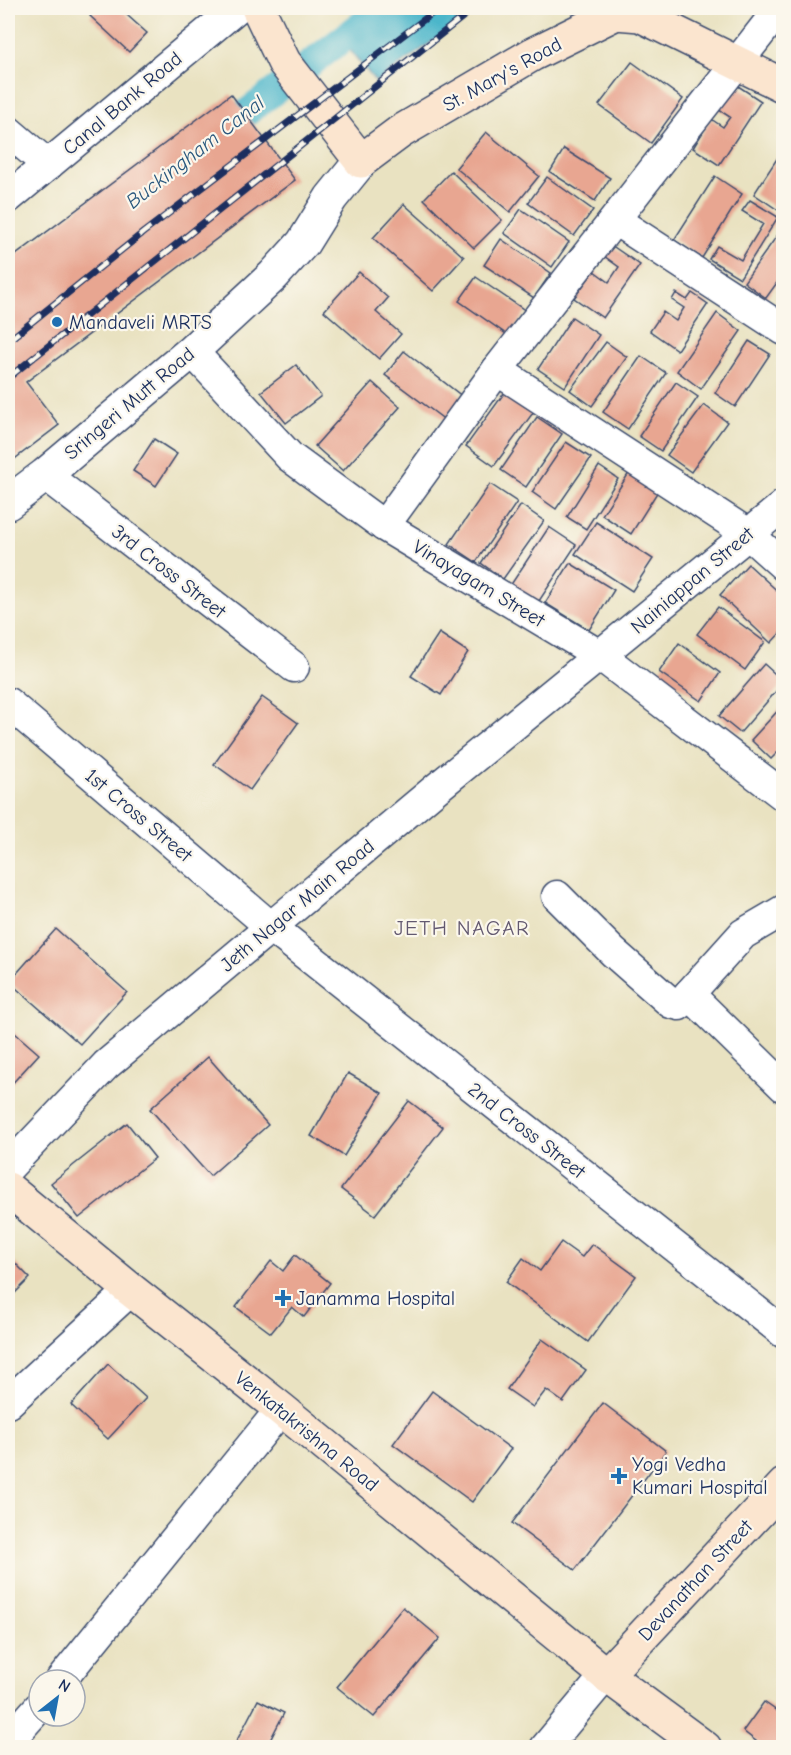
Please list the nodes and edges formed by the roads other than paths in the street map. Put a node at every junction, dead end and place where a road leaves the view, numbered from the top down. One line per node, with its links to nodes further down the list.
1 (237, 8): 8 (street, Canal Bank Road)
2 (258, 8): 7 (main road)
3 (780, 8): 4 (street)
4 (736, 63): 5 (main road, St. Mary's Road); 7 (main road, St. Mary's Road); 10 (street)
5 (783, 86)
6 (8, 131): 8 (street)
7 (361, 161): 12 (street, Sringeri Mutt Road)
8 (48, 165): 9 (street, Canal Bank Road)
9 (8, 198)
10 (615, 220): 11 (street); 13 (street)
11 (783, 330)
12 (192, 351): 14 (street, Sringeri Mutt Road); 17 (street, Vinayagam Street)
13 (497, 370): 17 (street); 18 (street)
14 (45, 475): 15 (street, Sringeri Mutt Road); 21 (street, 3rd Cross Street)
15 (8, 503)
16 (783, 505): 18 (street, Nainiappan Street)
17 (384, 526): 20 (street, Vinayagam Street)
18 (747, 533): 19 (street); 20 (street, Nainiappan Street)
19 (783, 566)
20 (601, 656): 23 (street, Vinayagam Street); 26 (street, Jeth Nagar Main Road)
21 (294, 667)
22 (8, 703): 26 (street, 1st Cross Street)
23 (783, 796)
24 (557, 896): 27 (street)
25 (783, 910): 27 (street)
26 (271, 927): 29 (street, Jeth Nagar Main Road); 32 (street, 2nd Cross Street)
27 (688, 994): 28 (street)
28 (783, 1087)
29 (8, 1168)
30 (8, 1189): 31 (main road, Venkatakrishna Road)
31 (131, 1290): 33 (street); 34 (main road, Venkatakrishna Road)
32 (783, 1333)
33 (8, 1403)
34 (281, 1409): 36 (street); 37 (main road, Venkatakrishna Road)
35 (783, 1485): 37 (main road, Devanathan Street)
36 (71, 1668)
37 (606, 1675): 40 (street); 41 (main road, Venkatakrishna Road)
38 (27, 1721): 39 (street)
39 (8, 1743)
40 (545, 1748)
41 (705, 1748)

